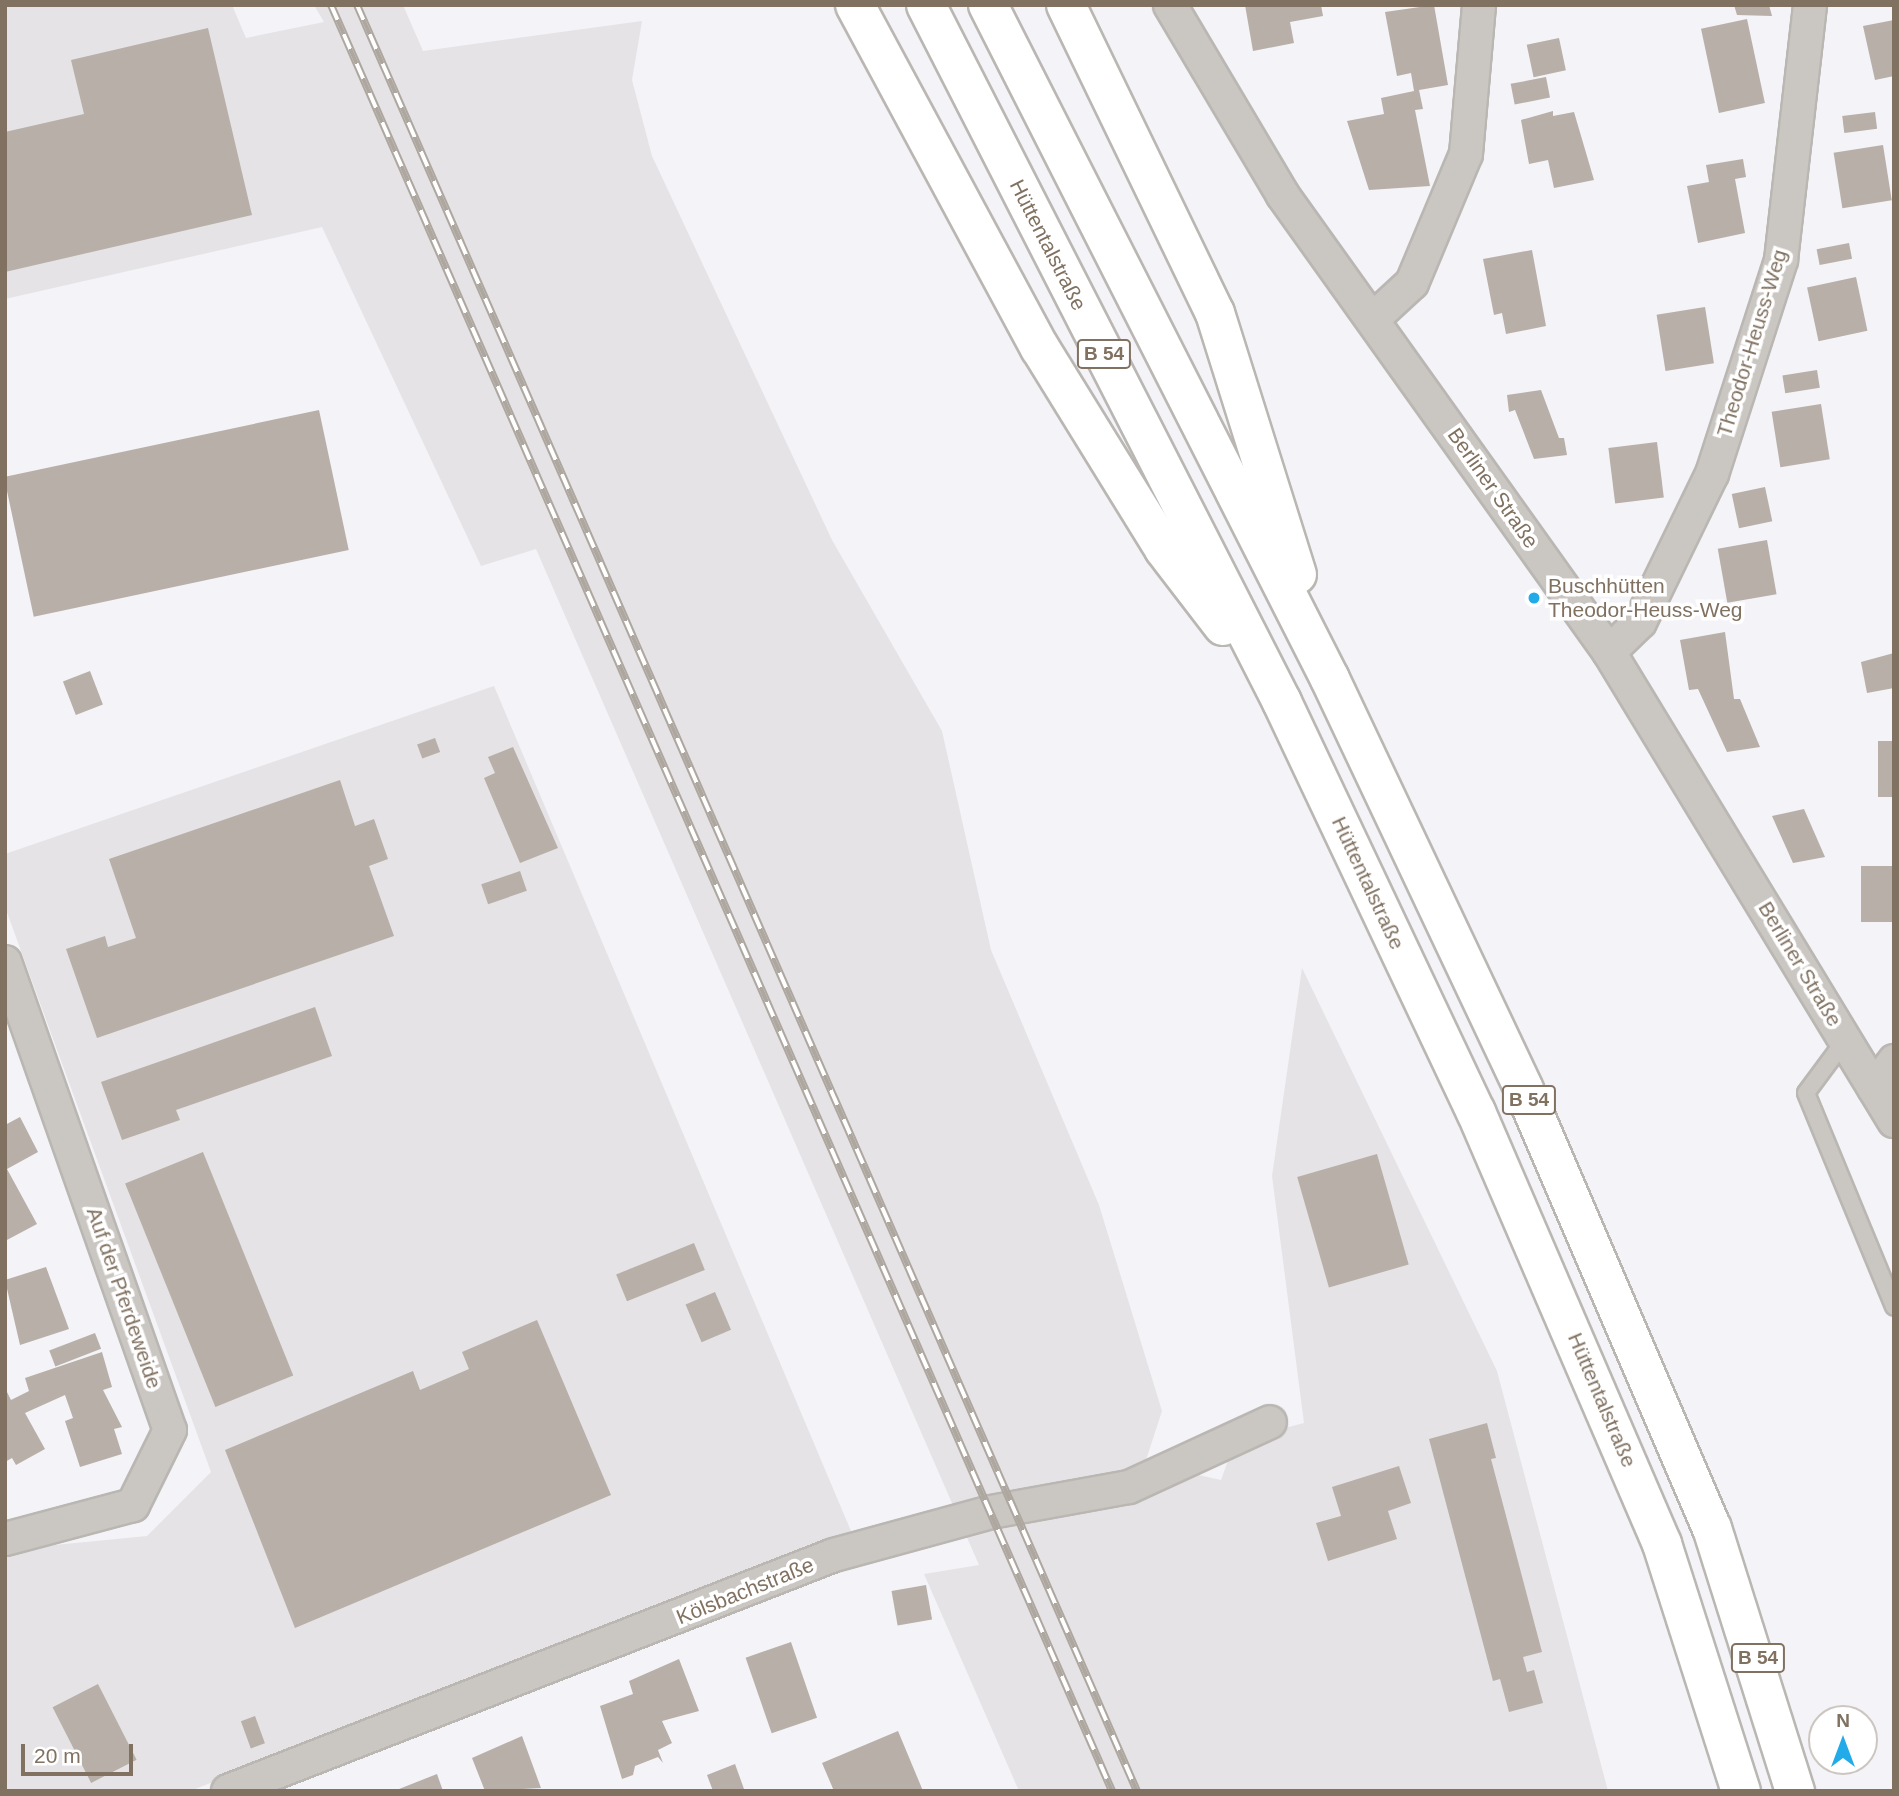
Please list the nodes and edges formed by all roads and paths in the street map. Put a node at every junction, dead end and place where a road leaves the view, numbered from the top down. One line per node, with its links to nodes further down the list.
1 (855, 5): 11 (highway)
2 (926, 5): 11 (highway, Hüttentalstraße / B 54)
3 (988, 5): 10 (highway, B 54)
4 (1066, 5): 10 (highway)
5 (1170, 5): 8 (street, Berliner Straße)
6 (1479, 5): 8 (street)
7 (1810, 5): 9 (street, Theodor-Heuss-Weg)
8 (1374, 319): 9 (street, Berliner Straße)
9 (1609, 652): 13 (street, Berliner Straße)
10 (1330, 679): 22 (highway, B 54)
11 (1282, 702): 21 (highway, Hüttentalstraße / B 54)
12 (5, 962): 19 (street, Auf der Pferdeweide)
13 (1846, 1040): 15 (street, Berliner Straße); 17 (lane)
14 (1894, 1061): 15 (street)
15 (1874, 1088): 16 (street, Berliner Straße)
16 (1894, 1121)
17 (1894, 1307)
18 (1270, 1422): 20 (street, Kölsbachstraße)
19 (5, 1539)
20 (228, 1791)
21 (1741, 1791)
22 (1795, 1791)

